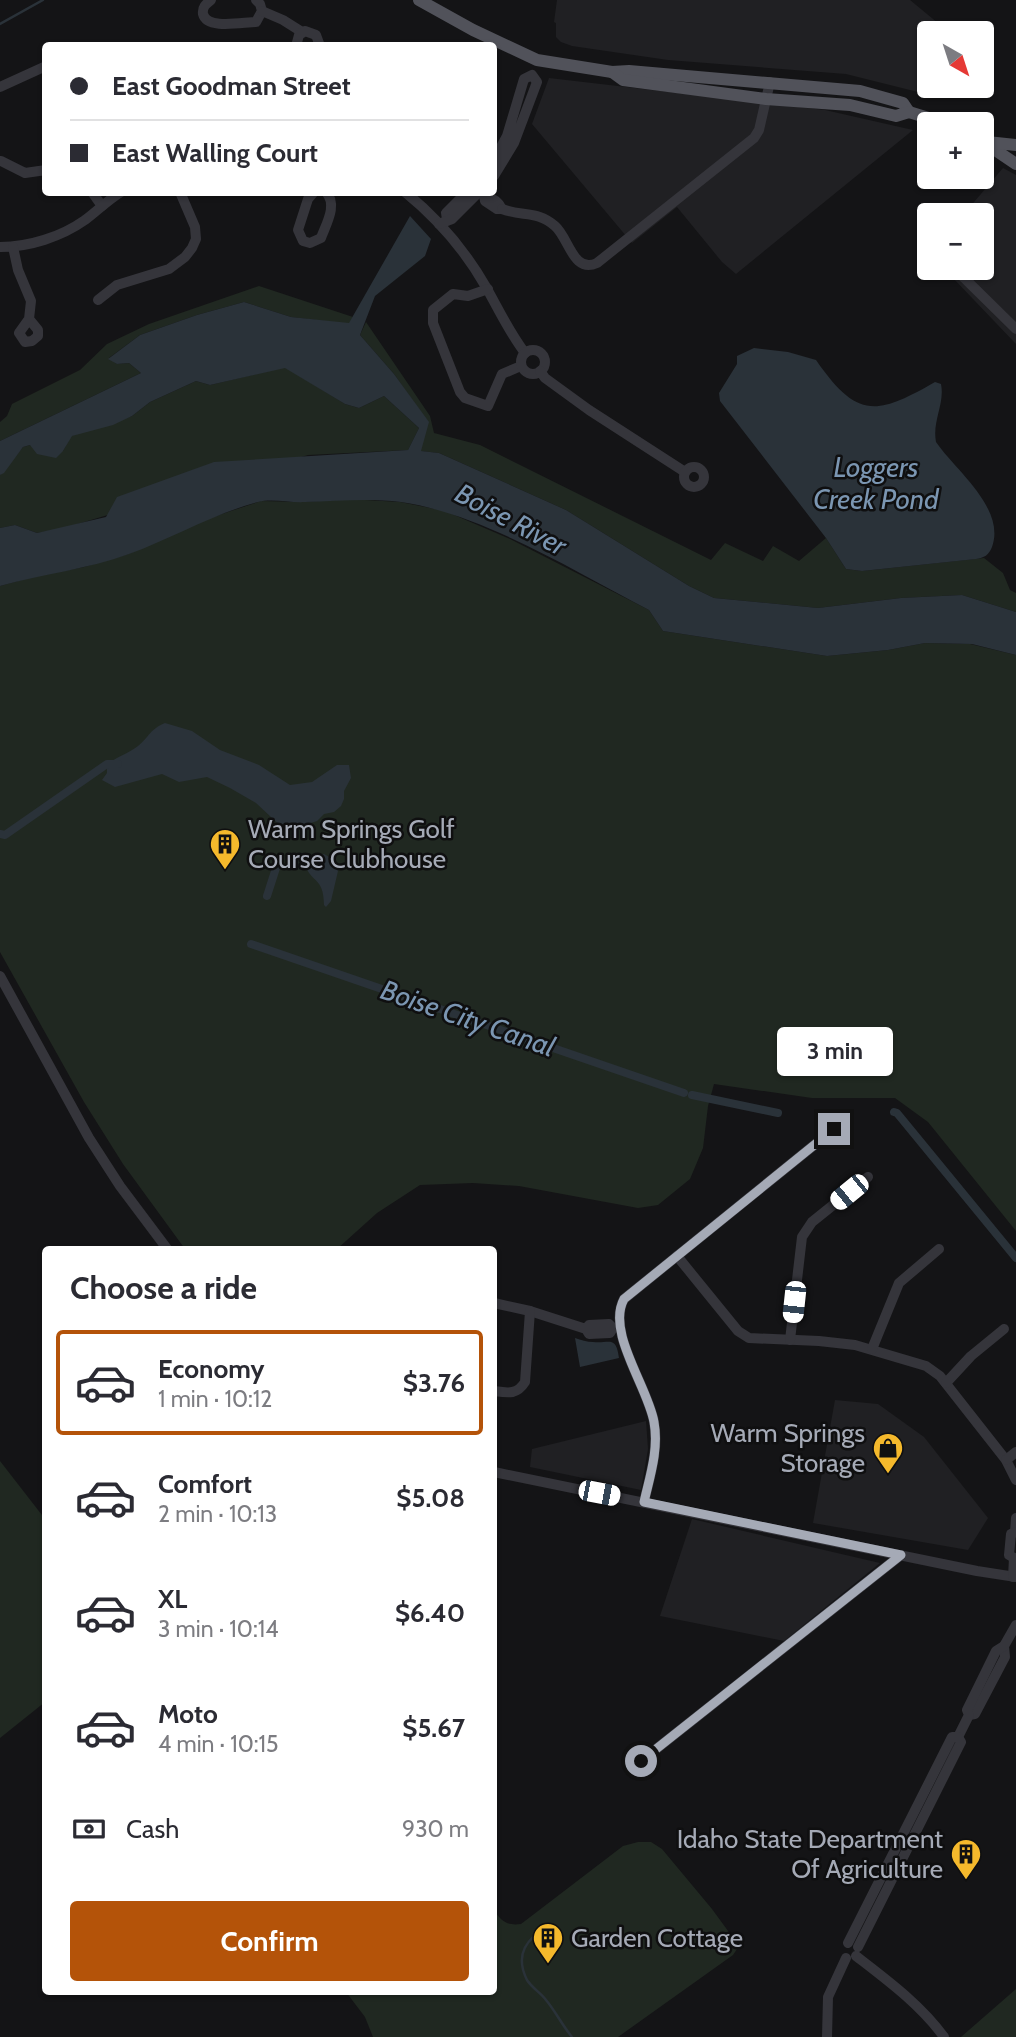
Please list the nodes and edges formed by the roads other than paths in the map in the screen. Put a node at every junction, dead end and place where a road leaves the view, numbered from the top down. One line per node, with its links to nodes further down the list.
1 (211, 0): 4 (street)
2 (256, 0): 4 (street)
3 (419, 0): 8 (main road)
4 (262, 12): 5 (street)
5 (302, 32): 6 (street); 7 (street)
6 (296, 42)
7 (318, 42)
8 (537, 60): 10 (main road); 11 (street)
9 (42, 68): 13 (street)
10 (612, 72): 12 (main road); 14 (main road)
11 (533, 75): 20 (street); 24 (street)
12 (770, 82): 14 (street); 15 (main road)
13 (0, 87)
14 (766, 99): 15 (main road); 33 (street)
15 (909, 112): 16 (main road)
16 (917, 114)
17 (994, 142): 18 (main road)
18 (1016, 145)
19 (994, 149): 22 (main road)
20 (497, 154)
21 (0, 158): 23 (street)
22 (1016, 164)
23 (42, 171)
24 (497, 171)
25 (95, 196): 34 (street)
26 (116, 196): 34 (street)
27 (182, 196): 40 (street)
28 (311, 196): 29 (street)
29 (331, 196)
30 (410, 196): 35 (street)
31 (463, 196): 35 (street)
32 (479, 196): 35 (street)
33 (482, 196)
34 (102, 206): 37 (street)
35 (443, 222): 39 (street)
36 (0, 247): 37 (street)
37 (13, 247): 41 (street)
38 (967, 280): 42 (street)
39 (488, 289): 43 (street); 44 (street)
40 (98, 300)
41 (29, 319)
42 (1014, 323)
43 (525, 353): 44 (street); 45 (street)
44 (522, 366): 45 (street)
45 (540, 371): 46 (street)
46 (685, 472)
47 (0, 976): 50 (street)
48 (834, 1129): 52 (street)
49 (868, 1177): 57 (street)
50 (165, 1246)
51 (939, 1249): 58 (street)
52 (677, 1256): 55 (street); 57 (street)
53 (497, 1304): 54 (street)
54 (530, 1311): 55 (street); 60 (street)
55 (616, 1327): 65 (street)
56 (1004, 1329): 59 (street)
57 (790, 1340): 58 (street)
58 (872, 1349): 59 (street)
59 (946, 1383): 62 (street)
60 (497, 1391)
61 (1016, 1452): 62 (street)
62 (1006, 1460): 64 (street)
63 (497, 1473): 65 (street)
64 (1016, 1480)
65 (644, 1502): 68 (street)
66 (1016, 1518): 67 (street)
67 (1016, 1532): 69 (street)
68 (901, 1555): 70 (street); 73 (street)
69 (1015, 1557): 70 (street)
70 (1015, 1577)
71 (1016, 1625): 72 (street)
72 (1008, 1646): 74 (street)
73 (641, 1761)
74 (852, 1951): 75 (street); 76 (street)
75 (827, 2037)
76 (944, 2037)

